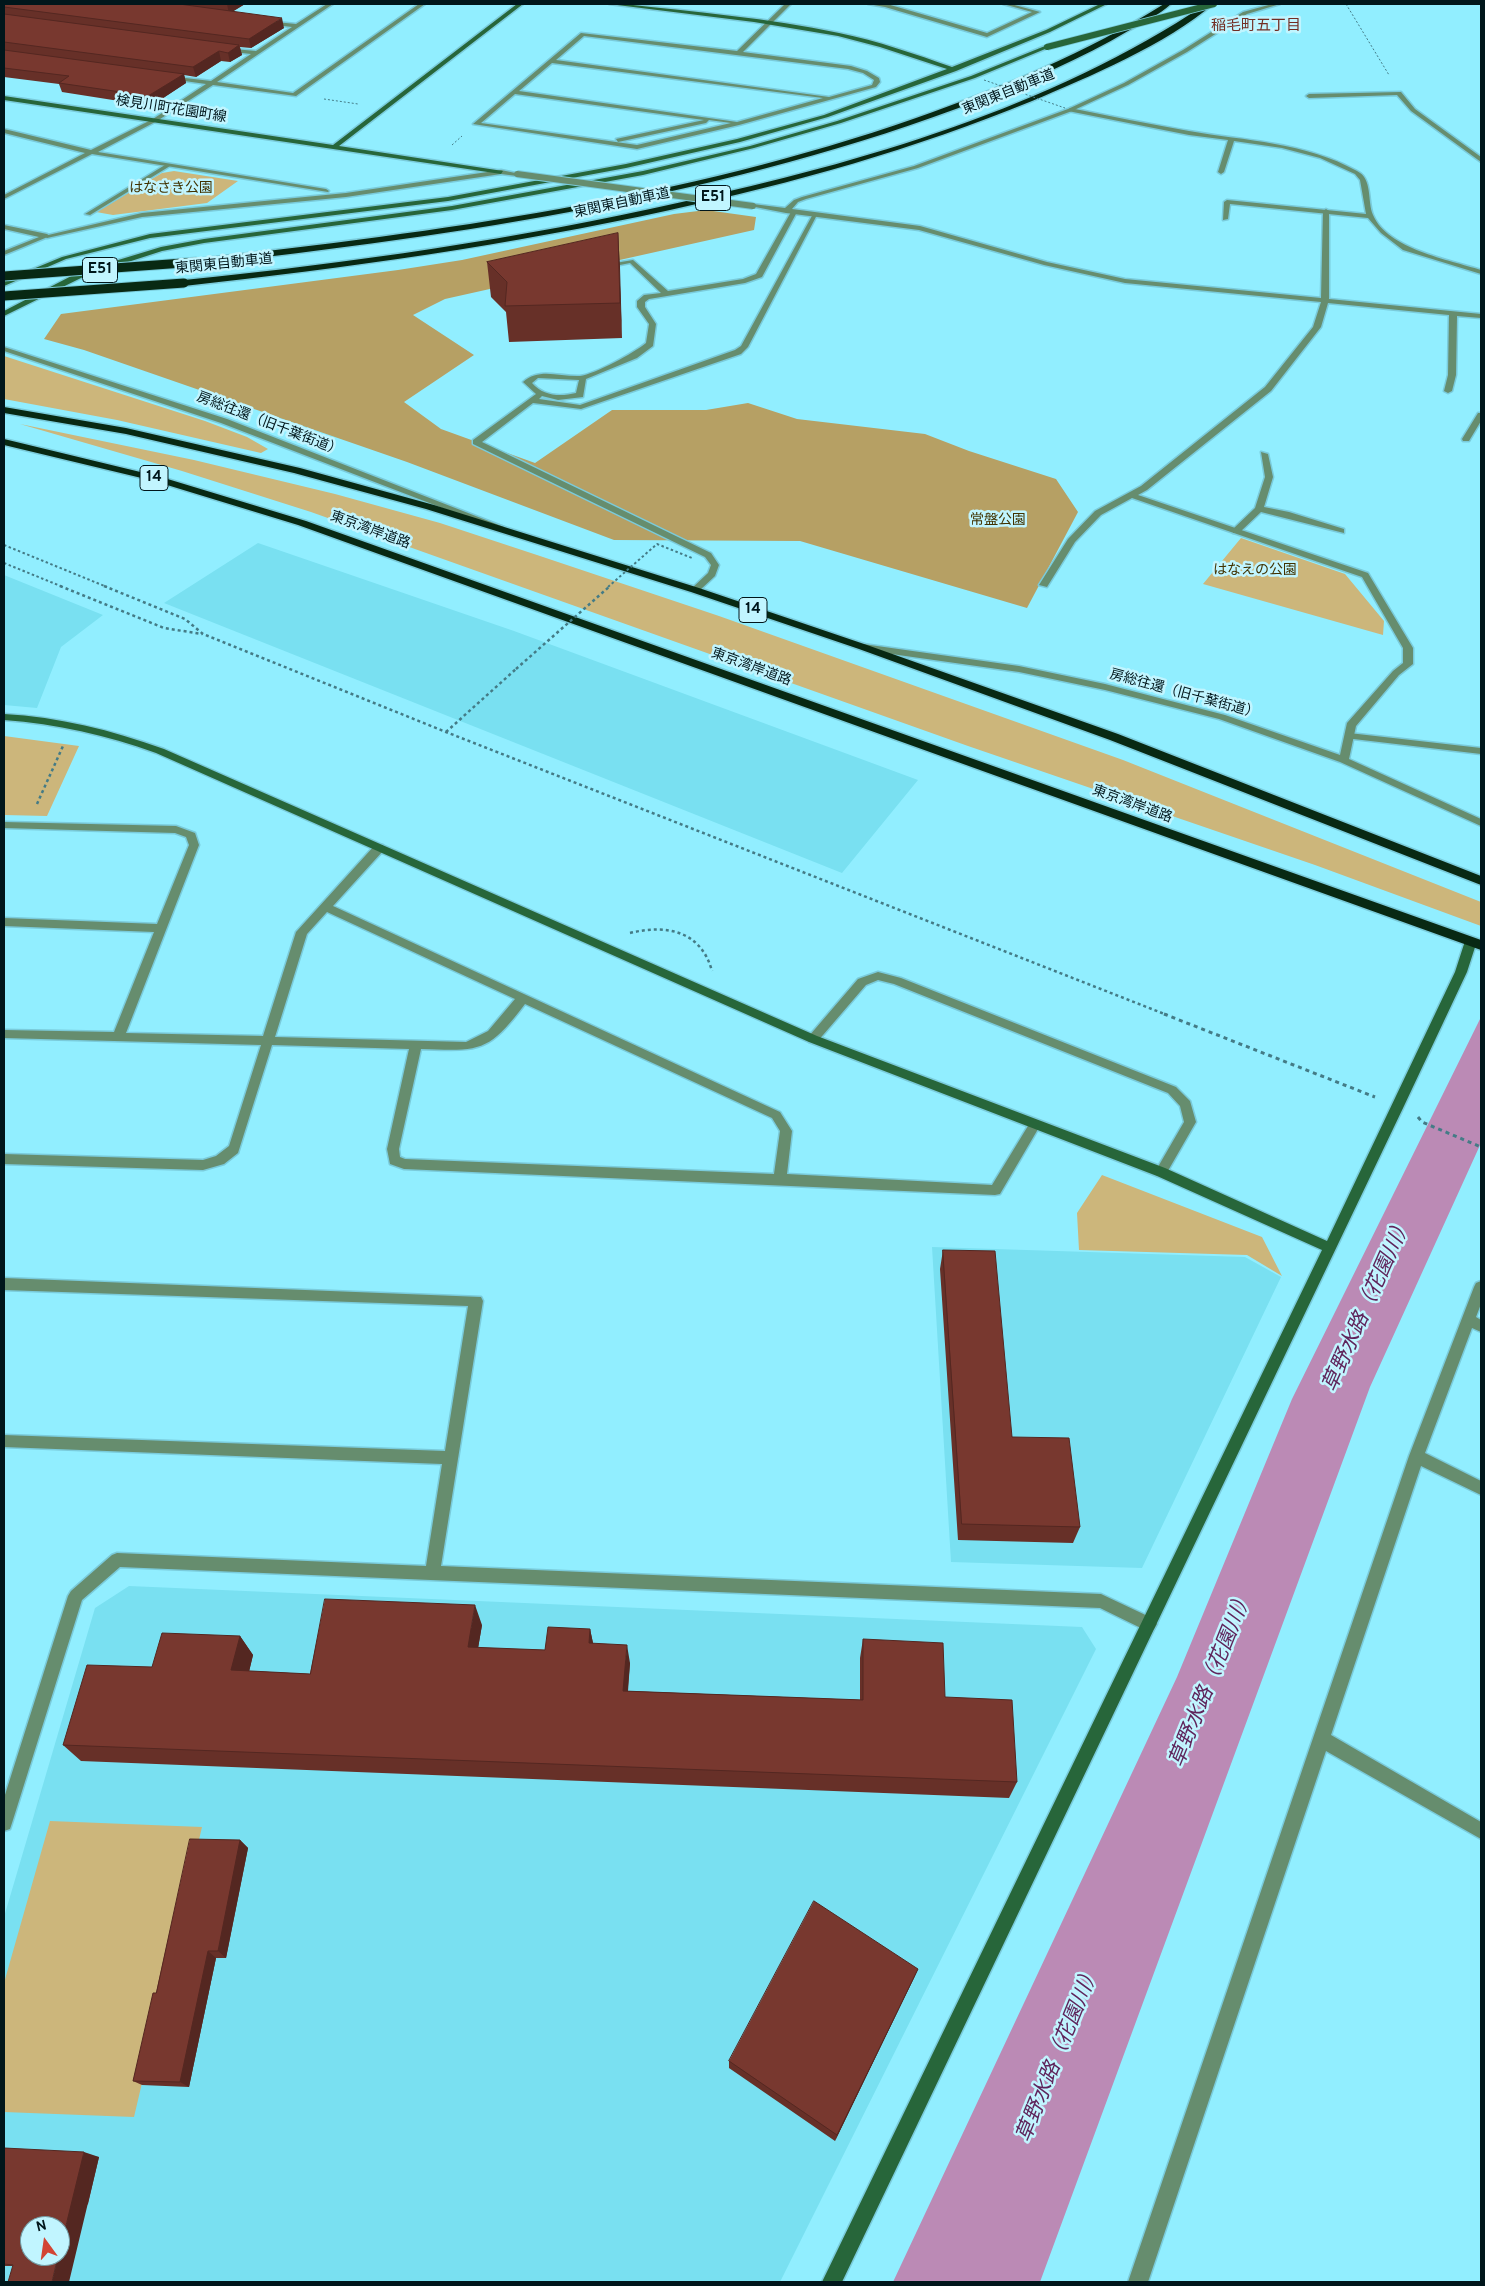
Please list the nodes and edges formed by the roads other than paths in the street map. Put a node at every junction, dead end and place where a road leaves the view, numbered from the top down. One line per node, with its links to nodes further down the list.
1 (330, 4): 15 (street)
2 (422, 4): 23 (street)
3 (520, 4): 35 (street)
4 (612, 4): 14 (street)
5 (788, 4): 14 (street)
6 (871, 4): 7 (street)
7 (1006, 4)
8 (1104, 4): 20 (street)
9 (1168, 4): 54 (highway, 東関東自動車道 / E51, bridge)
10 (1210, 4): 57 (highway, 東関東自動車道 / E51, bridge)
11 (1214, 4): 22 (street, bridge)
12 (1277, 4): 28 (street)
13 (258, 20): 15 (street)
14 (768, 23): 18 (street); 20 (street)
15 (297, 26): 17 (street)
16 (217, 48): 17 (street)
17 (256, 53): 23 (street)
18 (738, 54): 19 (street); 27 (street)
19 (550, 61): 24 (street); 27 (street)
20 (953, 69): 22 (street); 55 (street)
21 (162, 76): 23 (street)
22 (973, 77): 60 (street)
23 (212, 83): 30 (street)
24 (514, 92): 29 (street); 34 (street)
25 (1309, 96): 37 (street)
26 (4, 98): 30 (street, 検見川町花園町線)
27 (833, 98): 31 (street)
28 (1068, 109): 33 (street); 43 (street)
29 (716, 119): 31 (street); 34 (street)
30 (155, 120): 35 (street, 検見川町花園町線); 36 (street)
31 (737, 124): 34 (street)
32 (4, 131): 36 (street)
33 (1232, 139): 40 (street); 47 (street)
34 (609, 142)
35 (334, 147): 39 (street, 検見川町花園町線)
36 (89, 152): 38 (street); 42 (street)
37 (1481, 160)
38 (167, 166): 41 (street); 45 (street)
39 (501, 172): 41 (street); 43 (street, bridge)
40 (1221, 172)
41 (346, 195): 50 (street)
42 (4, 197)
43 (790, 211): 46 (street); 56 (street)
44 (1326, 211): 47 (street); 48 (street); 58 (street)
45 (88, 214)
46 (816, 214): 58 (street); 66 (street)
47 (1370, 216): 53 (street)
48 (1225, 219)
49 (4, 227): 50 (street)
50 (46, 236): 51 (street)
51 (4, 253)
52 (594, 269): 56 (street)
53 (1481, 272)
54 (4, 276)
55 (4, 284)
56 (666, 294): 63 (street)
57 (4, 296)
58 (1325, 302): 59 (street); 72 (street)
59 (1453, 313): 61 (street); 64 (street)
60 (4, 314)
61 (1481, 316)
62 (4, 349): 76 (street, 房総往還（旧千葉街道）)
63 (582, 378): 65 (street); 65 (street)
64 (1448, 391)
65 (540, 394): 66 (street)
66 (530, 400): 78 (street)
67 (4, 410): 76 (highway, 14)
68 (1481, 414): 69 (street)
69 (1466, 439)
70 (4, 442): 91 (highway, 東京湾岸道路 / 14)
71 (1264, 454): 73 (street)
72 (1131, 495): 74 (street); 77 (street)
73 (1259, 509): 74 (street); 75 (street)
74 (1236, 531): 81 (street)
75 (1341, 531)
76 (522, 534): 78 (highway, 14)
77 (1044, 585)
78 (695, 590): 79 (highway, 14)
79 (863, 647): 83 (street, 房総往還（旧千葉街道）); 87 (highway, 14)
80 (4, 717): 86 (street)
81 (1349, 736): 82 (street); 83 (street)
82 (1481, 751)
83 (1344, 760): 84 (street, 房総往還（旧千葉街道）)
84 (1481, 822)
85 (4, 825): 90 (street)
86 (379, 848): 88 (street); 95 (street)
87 (1481, 881)
88 (326, 907): 92 (street); 96 (street)
89 (4, 922): 90 (street)
90 (162, 928): 94 (street)
91 (1476, 943): 102 (street)
92 (522, 999): 97 (street); 101 (street)
93 (4, 1034): 94 (street)
94 (119, 1036): 96 (street)
95 (813, 1039): 98 (street); 100 (street)
96 (268, 1041): 97 (street); 99 (street)
97 (416, 1045): 101 (street)
98 (1035, 1124): 100 (street); 101 (street)
99 (4, 1159)
100 (1161, 1172): 102 (street)
101 (780, 1178)
102 (1330, 1248): 111 (street)
103 (4, 1284): 108 (street)
104 (1481, 1287): 105 (street)
105 (1475, 1323): 107 (street)
106 (4, 1441): 108 (street)
107 (1416, 1456): 109 (street); 112 (street)
108 (450, 1458): 110 (street)
109 (1481, 1488)
110 (432, 1573): 111 (street); 113 (street)
111 (1149, 1624): 115 (street)
112 (1321, 1739): 114 (street); 116 (street)
113 (4, 1823)
114 (1481, 1830)
115 (832, 2282)
116 (1138, 2282)

